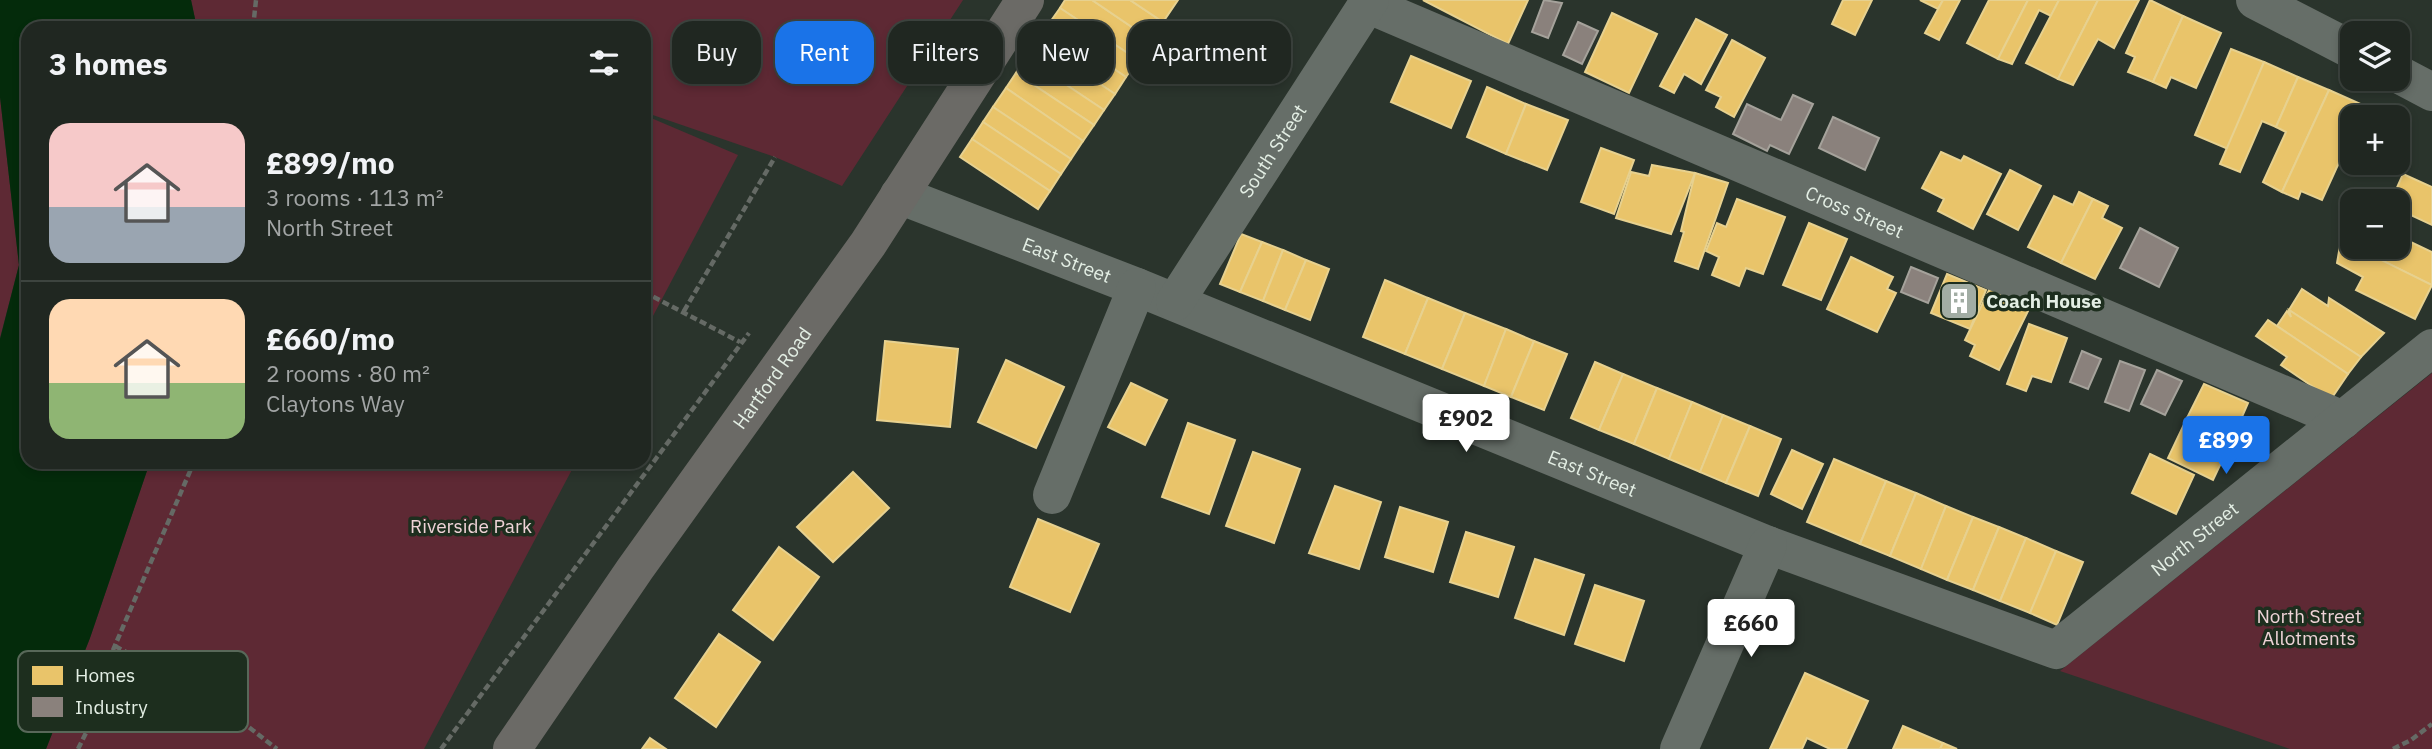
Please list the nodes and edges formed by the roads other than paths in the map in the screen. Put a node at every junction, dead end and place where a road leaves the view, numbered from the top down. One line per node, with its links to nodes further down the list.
1 (1025, 0): 7 (main road, Hartford Road)
2 (2255, 0): 4 (street)
3 (1369, 2): 9 (street, South Street); 11 (street, Cross Street)
4 (2340, 44)
5 (2410, 80): 6 (street)
6 (2432, 92)
7 (899, 195): 8 (street, East Street); 15 (main road, Hartford Road)
8 (1137, 287): 9 (street, East Street); 12 (street)
9 (1175, 302): 13 (street, East Street)
10 (2432, 348): 11 (street, North Street)
11 (2343, 420): 14 (street, North Street)
12 (1052, 495)
13 (1768, 545): 14 (street, East Street); 16 (street)
14 (2056, 650)
15 (512, 749)
16 (1679, 749)

